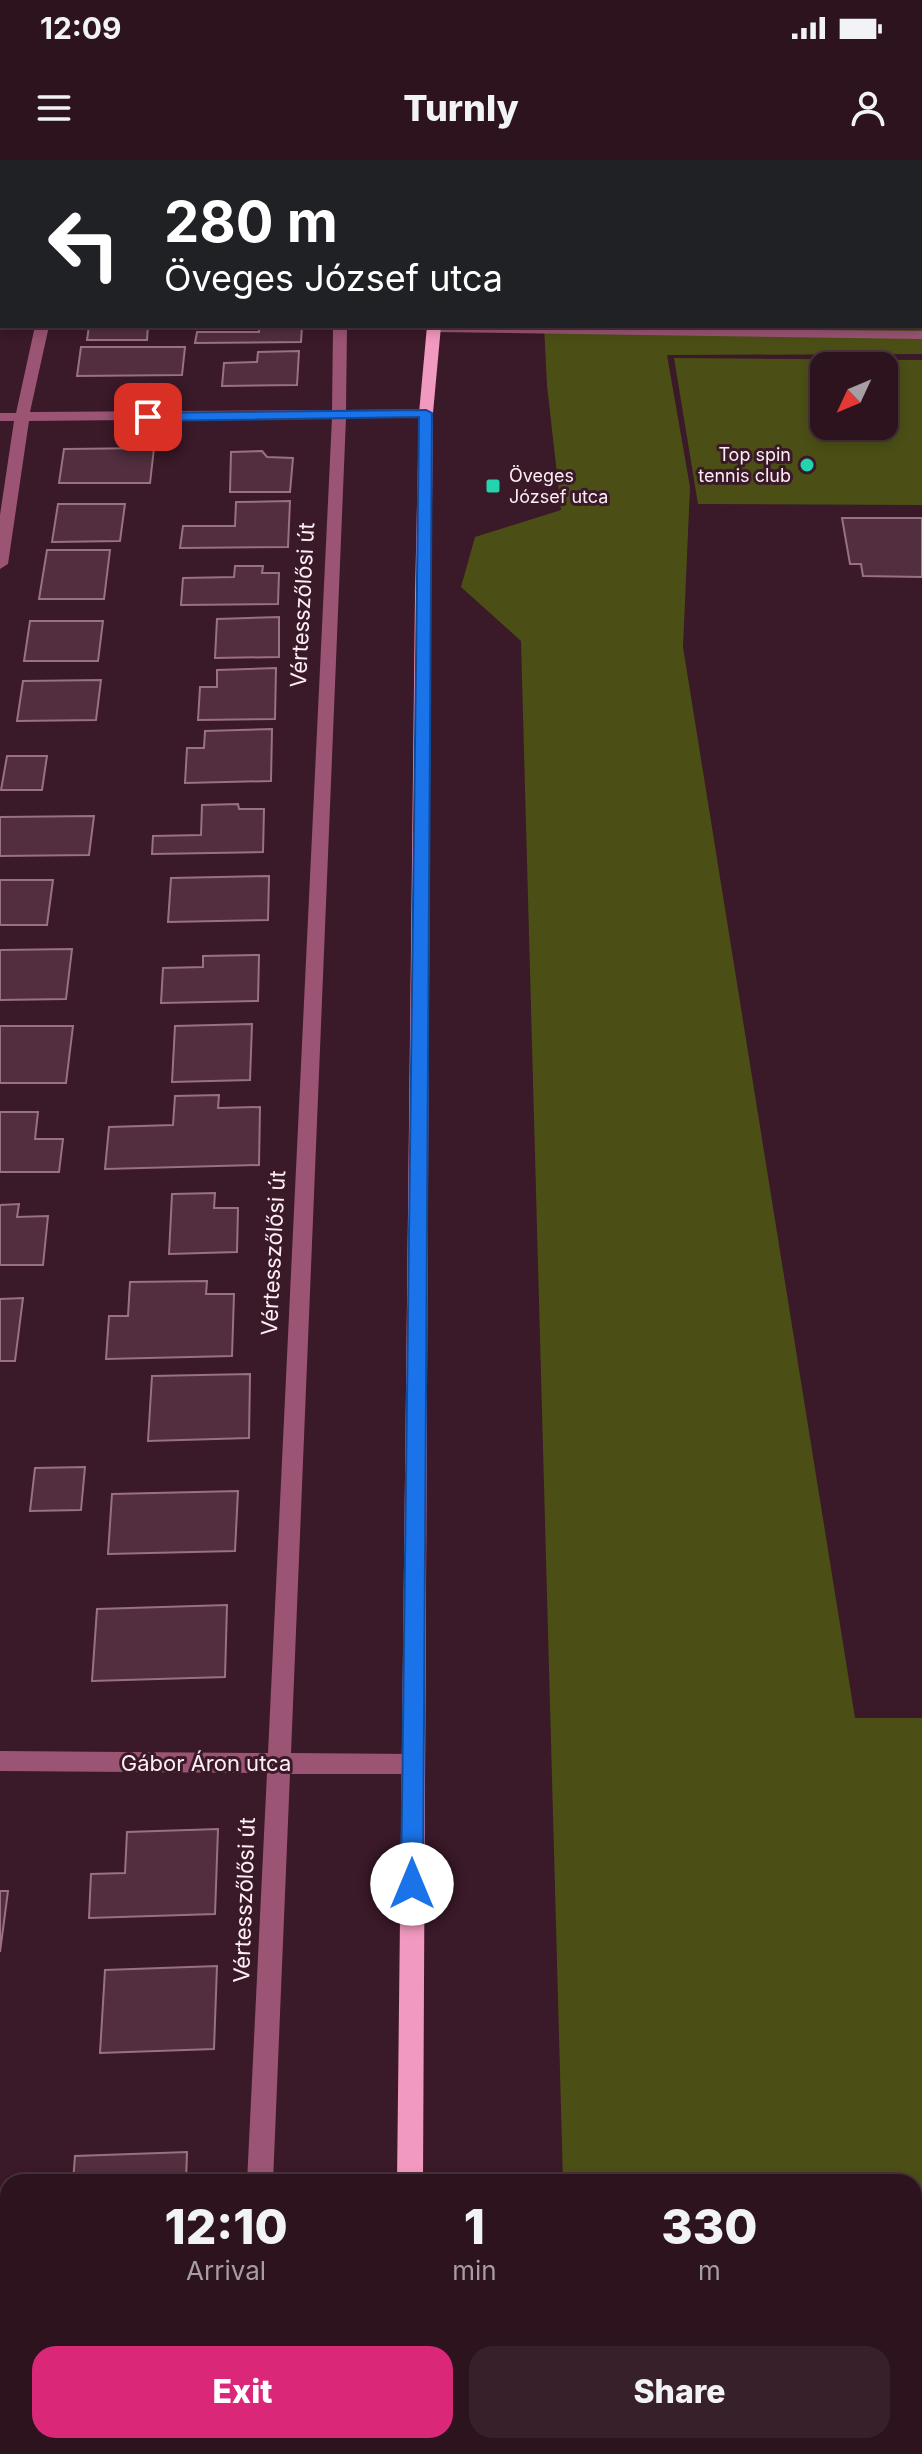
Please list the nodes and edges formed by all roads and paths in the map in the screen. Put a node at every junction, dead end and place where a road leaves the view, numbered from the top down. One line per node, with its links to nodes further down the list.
1 (42, 328): 9 (street)
2 (340, 328): 7 (street, Vértesszőlősi út)
3 (434, 328): 6 (main road)
4 (495, 328): 5 (street)
5 (922, 335)
6 (426, 413): 7 (street); 13 (main road)
7 (338, 416): 9 (street); 12 (street, Vértesszőlősi út)
8 (0, 417): 9 (street)
9 (22, 418): 10 (street)
10 (0, 564)
11 (0, 1761): 12 (street, Gábor Áron utca)
12 (279, 1763): 13 (street, Gábor Áron utca); 14 (street, Vértesszőlősi út)
13 (413, 1764): 15 (main road)
14 (260, 2174)
15 (410, 2174)

